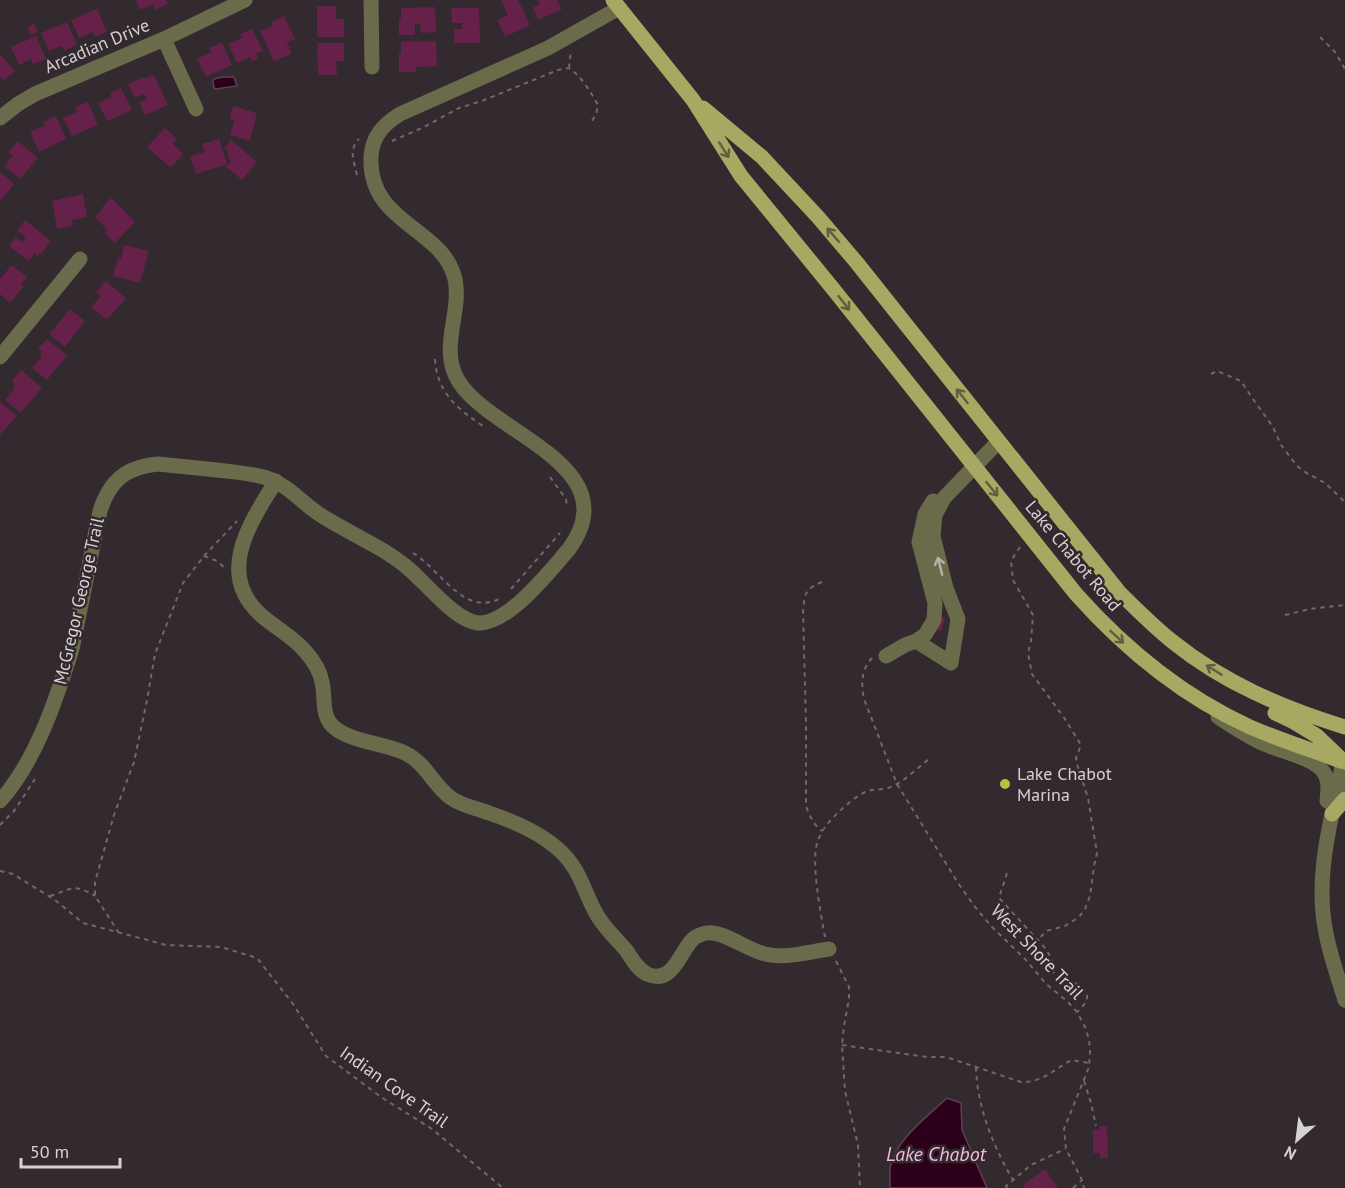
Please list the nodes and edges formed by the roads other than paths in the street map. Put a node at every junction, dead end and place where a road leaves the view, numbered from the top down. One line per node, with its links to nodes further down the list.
1 (245, 0): 4 (street, Arcadian Drive)
2 (371, 0): 5 (street)
3 (616, 4): 6 (main road, Lake Chabot Road); 13 (street)
4 (164, 39): 7 (street); 8 (street, Arcadian Drive)
5 (372, 67)
6 (693, 100): 11 (main road, Lake Chabot Road, one-way to 6); 12 (main road, Lake Chabot Road, one-way to 12)
7 (196, 109)
8 (0, 118)
9 (80, 259): 10 (street)
10 (0, 357)
11 (998, 442): 12 (street); 18 (main road, Lake Chabot Road, one-way to 11)
12 (970, 462): 14 (street, one-way to 12); 15 (street); 19 (main road, Lake Chabot Road, one-way to 19)
13 (276, 482): 23 (street); 25 (street)
14 (951, 600): 15 (street); 16 (street)
15 (935, 603): 16 (street)
16 (916, 641): 17 (street)
17 (881, 655)
18 (1243, 687): 20 (main road, Lake Chabot Road); 21 (main road)
19 (1198, 699): 21 (main road, Lake Chabot Road); 24 (street)
20 (1345, 727)
21 (1344, 761): 24 (street)
22 (1345, 799): 24 (main road)
23 (0, 801)
24 (1332, 814): 26 (street)
25 (829, 949)
26 (1345, 1000)

